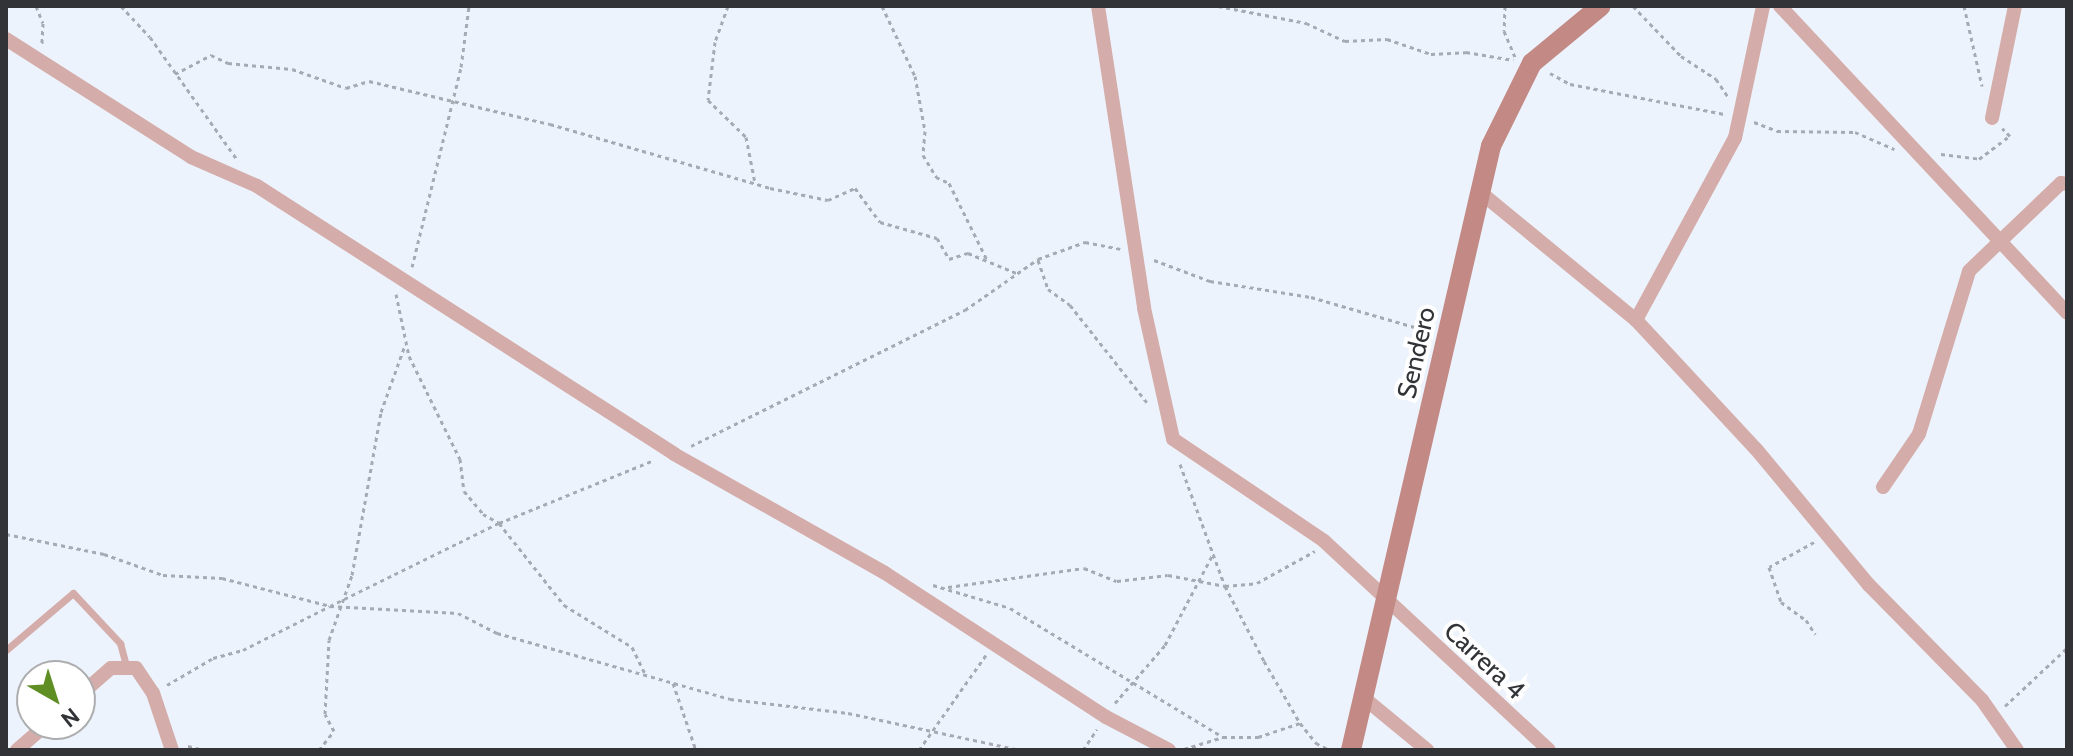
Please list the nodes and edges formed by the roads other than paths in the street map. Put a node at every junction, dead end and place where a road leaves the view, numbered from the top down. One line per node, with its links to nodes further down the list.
1 (1098, 6): 14 (street, Carrera 4)
2 (1601, 6): 9 (main road, Sendero)
3 (1763, 6): 12 (street)
4 (1780, 6): 10 (street)
5 (2015, 6): 7 (street)
6 (6, 39): 20 (street)
7 (1992, 118)
8 (2067, 184): 10 (street)
9 (1480, 192): 12 (street); 14 (main road, Sendero)
10 (1997, 241): 11 (street); 13 (street)
11 (2067, 313)
12 (1636, 320): 24 (street)
13 (1883, 487)
14 (1388, 605): 18 (main road, Sendero); 23 (street, Carrera 4)
15 (6, 650): 16 (lane)
16 (126, 665): 17 (street); 19 (street)
17 (96, 681)
18 (1364, 698): 21 (main road, Sendero); 22 (street)
19 (172, 750)
20 (1169, 750)
21 (1351, 750)
22 (1427, 750)
23 (1549, 750)
24 (2017, 750)

